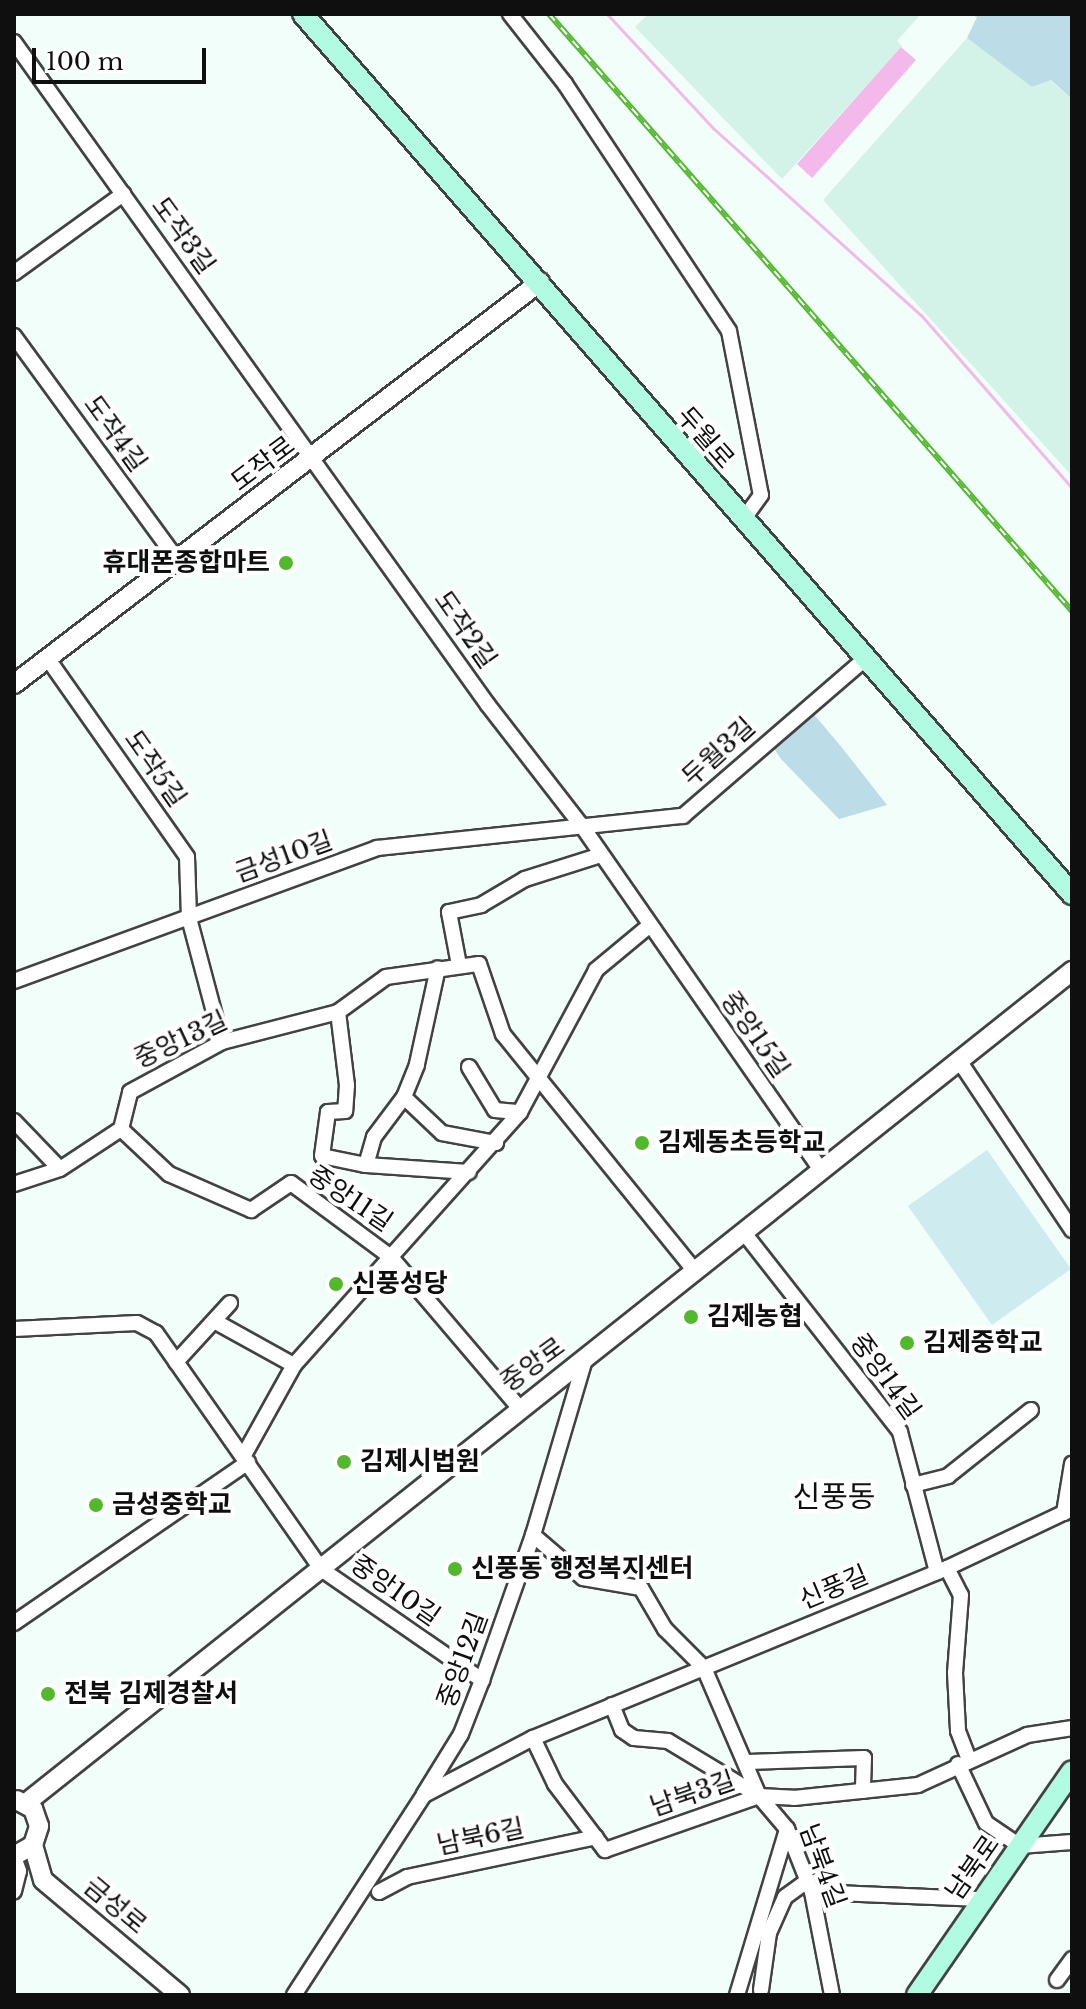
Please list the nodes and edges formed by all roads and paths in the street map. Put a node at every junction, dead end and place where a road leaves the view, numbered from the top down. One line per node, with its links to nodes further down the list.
1 (303, 14): 6 (main road, 두월로)
2 (510, 14): 9 (street)
3 (14, 42): 4 (street, 도작3길)
4 (123, 194): 5 (street); 8 (street, 도작3길)
5 (14, 273)
6 (540, 282): 8 (street, 도작로); 9 (main road, 두월로)
7 (14, 336): 10 (street, 도작4길)
8 (315, 457): 10 (street, 도작로); 14 (street, 도작2길)
9 (743, 520): 12 (main road, 두월로)
10 (178, 561): 11 (street, 도작로)
11 (48, 659): 13 (street, 도작로); 17 (street, 도작5길)
12 (865, 659): 14 (street, 두월3길); 16 (main road, 두월로)
13 (14, 684)
14 (582, 826): 15 (street, 중앙15길); 17 (street, 금성10길)
15 (601, 855): 18 (street, 중앙15길); 19 (street)
16 (1072, 894)
17 (189, 918): 22 (street, 금성10길); 24 (street, 도작5길)
18 (649, 926): 27 (street); 35 (street, 중앙15길)
19 (459, 965): 20 (street, 중앙13길); 27 (street)
20 (438, 968): 23 (street, 중앙13길); 28 (street)
21 (1072, 971): 25 (street, 중앙로)
22 (14, 981)
23 (338, 1012): 24 (street, 중앙13길); 33 (street)
24 (222, 1042): 31 (street, 중앙13길)
25 (960, 1062): 35 (street, 중앙로); 38 (street)
26 (469, 1067): 29 (street)
27 (539, 1075): 29 (street); 41 (street)
28 (404, 1097): 32 (street); 33 (street)
29 (520, 1112): 32 (street)
30 (14, 1121): 34 (street)
31 (121, 1129): 34 (street); 40 (street, 중앙11길)
32 (496, 1143): 36 (street)
33 (366, 1165): 36 (street)
34 (60, 1169): 37 (street)
35 (822, 1171): 39 (street, 중앙로)
36 (469, 1172): 40 (street, 중앙11길)
37 (14, 1184)
38 (1072, 1230)
39 (745, 1234): 41 (street, 중앙로); 52 (street, 중앙14길)
40 (391, 1257): 47 (street, 중앙11길); 48 (street, 중앙11길)
41 (696, 1272): 45 (street, 중앙로)
42 (230, 1303): 43 (street)
43 (216, 1322): 46 (street); 47 (street)
44 (14, 1329): 46 (street)
45 (585, 1359): 48 (street, 중앙로); 54 (street, 중앙12길)
46 (176, 1362): 50 (street)
47 (294, 1365): 50 (street, 중앙11길)
48 (518, 1406): 55 (street, 중앙로)
49 (1031, 1410): 52 (street)
50 (246, 1459): 55 (street); 57 (street)
51 (1072, 1464): 53 (street)
52 (913, 1485): 56 (street, 중앙14길)
53 (1068, 1511): 56 (street, 신풍길)
54 (533, 1535): 58 (street); 59 (street, 중앙12길)
55 (321, 1569): 59 (street, 중앙10길); 69 (street, 중앙로)
56 (942, 1570): 58 (street, 신풍길); 64 (street)
57 (14, 1623)
58 (704, 1668): 60 (street, 신풍길); 63 (street, 남북4길)
59 (482, 1680): 67 (street, 중앙12길)
60 (612, 1705): 62 (street, 신풍길); 68 (street)
61 (1072, 1728): 64 (street, 남북3길)
62 (533, 1738): 67 (street, 신풍길); 71 (street)
63 (748, 1762): 66 (street); 68 (street, 남북4길)
64 (964, 1762): 66 (street, 남북3길); 74 (street)
65 (1072, 1771): 74 (main road, 남북로)
66 (863, 1791): 68 (street, 남북3길)
67 (424, 1795): 84 (street, 신풍길)
68 (759, 1796): 70 (street, 남북4길); 71 (street, 남북3길)
69 (20, 1801): 73 (street, 금성로)
70 (787, 1829): 76 (street, 남북4길); 85 (street)
71 (596, 1837): 78 (street, 남북6길)
72 (1072, 1842): 74 (street)
73 (33, 1845): 75 (street); 83 (street, 금성로)
74 (1020, 1846): 79 (main road, 남북로)
75 (14, 1856): 77 (street)
76 (809, 1887): 79 (street); 82 (street); 86 (street, 남북4길)
77 (14, 1891)
78 (379, 1892)
79 (982, 1899): 87 (main road, 남북로)
80 (1072, 1959): 81 (street)
81 (1057, 1980)
82 (761, 1990)
83 (180, 1995)
84 (294, 1995)
85 (737, 1995)
86 (832, 1995)
87 (917, 1995)

